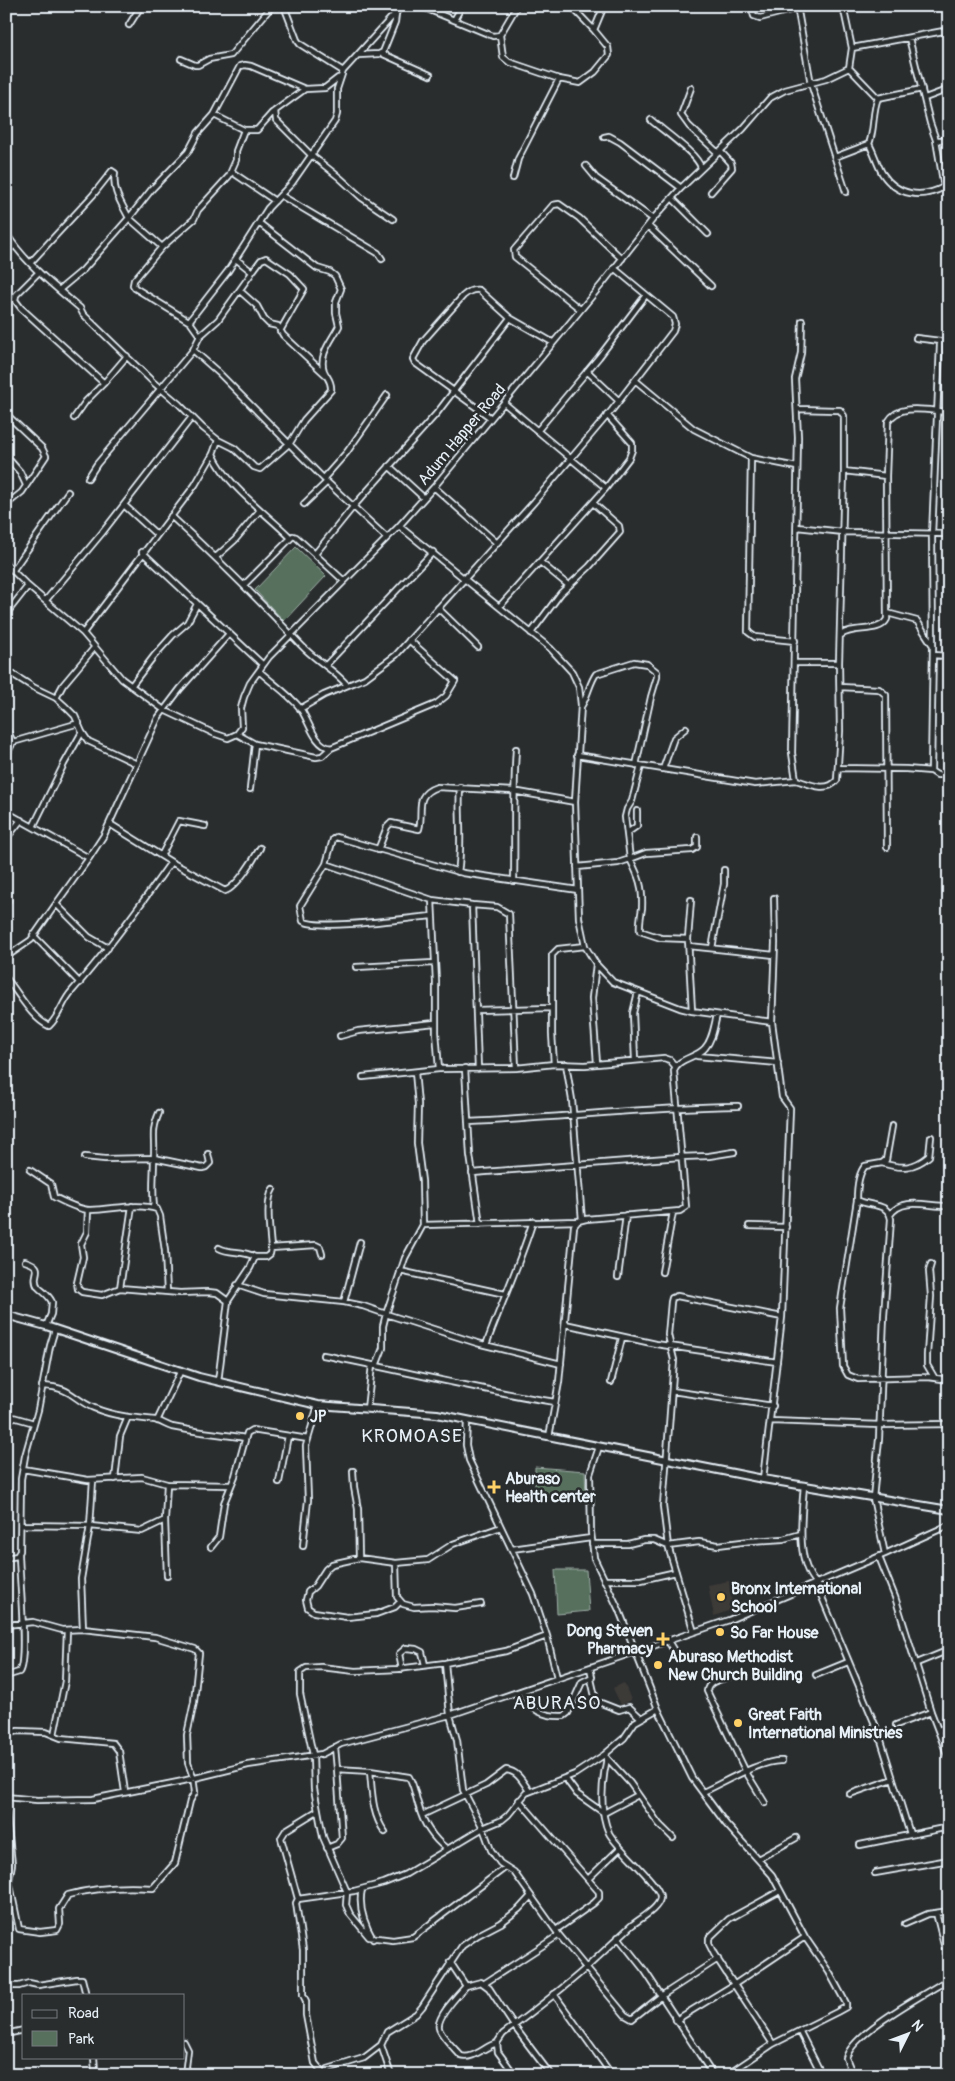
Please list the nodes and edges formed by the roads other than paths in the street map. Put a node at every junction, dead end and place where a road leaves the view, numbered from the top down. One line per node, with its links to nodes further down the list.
1 (141, 6): 16 (street)
2 (272, 6): 24 (street)
3 (284, 6): 26 (street)
4 (402, 6): 14 (street)
5 (420, 6): 15 (street)
6 (462, 6): 15 (street)
7 (517, 6): 19 (street)
8 (571, 6): 17 (street)
9 (604, 6): 17 (street)
10 (751, 6): 13 (street)
11 (806, 6): 13 (street)
12 (843, 6): 21 (street)
13 (797, 8): 30 (street)
14 (396, 14): 22 (street); 23 (street)
15 (454, 20): 19 (street)
16 (129, 24)
17 (594, 30): 29 (street)
18 (949, 30): 20 (street)
19 (500, 35): 29 (street)
20 (909, 38): 21 (street); 33 (street)
21 (852, 48): 25 (street)
22 (381, 53): 23 (street); 27 (street)
23 (358, 55): 26 (street)
24 (181, 59)
25 (849, 68): 30 (street, Adum Happer Road); 35 (street)
26 (342, 71): 28 (street)
27 (430, 75)
28 (340, 77): 31 (street); 46 (street)
29 (559, 79): 51 (street)
30 (811, 84): 45 (street, Adum Happer Road); 47 (street)
31 (305, 88): 37 (street); 38 (street)
32 (691, 88): 45 (street)
33 (922, 89): 35 (street); 36 (street)
34 (949, 89): 36 (street)
35 (878, 98): 44 (street)
36 (925, 98): 42 (street)
37 (275, 110): 40 (street); 46 (street)
38 (214, 115): 40 (street); 59 (street)
39 (651, 120): 49 (street)
40 (244, 130): 50 (street)
41 (604, 137): 53 (street)
42 (936, 140): 43 (street); 52 (street)
43 (949, 140)
44 (869, 144): 47 (street); 52 (street)
45 (719, 152): 49 (street, Adum Happer Road); 54 (street)
46 (310, 154): 56 (street); 60 (street)
47 (835, 157): 55 (street)
48 (586, 166): 61 (street)
49 (701, 168): 53 (street, Adum Happer Road)
50 (232, 172): 58 (street); 67 (street)
51 (514, 178)
52 (947, 187)
53 (680, 188): 57 (street, Adum Happer Road)
54 (710, 192)
55 (846, 192)
56 (282, 196): 58 (street); 70 (street)
57 (672, 198): 61 (street, Adum Happer Road); 65 (street)
58 (275, 201): 62 (street)
59 (129, 218): 67 (street); 72 (street); 77 (street)
60 (393, 219)
61 (653, 219): 63 (street, Adum Happer Road)
62 (259, 223): 69 (street); 91 (street)
63 (648, 226): 71 (street, Adum Happer Road); 76 (street)
64 (6, 233): 66 (street)
65 (708, 234)
66 (14, 245): 68 (street); 72 (street)
67 (162, 247): 83 (street)
68 (6, 252)
69 (236, 259): 75 (street); 83 (street)
70 (382, 259)
71 (622, 259): 73 (street, Adum Happer Road); 80 (street)
72 (31, 262): 74 (street)
73 (614, 268): 79 (street); 80 (street, Adum Happer Road)
74 (39, 272): 77 (street); 93 (street)
75 (252, 272): 78 (street); 84 (street)
76 (711, 286)
77 (59, 290): 89 (street)
78 (240, 291): 84 (street); 85 (street)
79 (646, 294): 90 (street); 92 (street)
80 (580, 309): 87 (street, Adum Happer Road)
81 (510, 318): 87 (street); 95 (street); 95 (street)
82 (802, 321): 99 (street)
83 (190, 322): 85 (street)
84 (280, 331): 91 (street)
85 (200, 336): 88 (street)
86 (916, 338): 100 (street)
87 (552, 342): 98 (street, Adum Happer Road)
88 (193, 350): 94 (street); 109 (street)
89 (127, 356): 93 (street); 94 (street)
90 (587, 371): 97 (street); 107 (street)
91 (326, 375): 109 (street)
92 (636, 380): 97 (street); 112 (street)
93 (104, 383): 105 (street)
94 (161, 389): 104 (street); 118 (street)
95 (453, 390): 106 (street); 114 (street)
96 (387, 394): 119 (street)
97 (619, 401): 103 (street)
98 (504, 403): 106 (street, Adum Happer Road); 107 (street)
99 (798, 409): 115 (street); 116 (street)
100 (939, 412): 101 (street); 117 (street); 138 (street)
101 (949, 412)
102 (6, 414): 120 (street)
103 (607, 416): 113 (street); 122 (street)
104 (192, 417): 108 (street); 128 (street)
105 (74, 418)
106 (491, 418): 121 (street, Adum Happer Road)
107 (538, 430): 113 (street)
108 (218, 440): 109 (street); 110 (street)
109 (290, 442): 119 (street)
110 (213, 454): 130 (street); 131 (street)
111 (6, 456): 120 (street)
112 (751, 458): 115 (street); 166 (street)
113 (571, 459): 122 (street); 141 (street)
114 (390, 466): 124 (street); 129 (street)
115 (797, 467): 133 (street)
116 (844, 471): 117 (street); 134 (street)
117 (886, 476): 136 (street)
118 (88, 478)
119 (326, 480): 126 (street); 129 (street)
120 (26, 485): 127 (street)
121 (434, 487): 124 (street, Adum Happer Road); 141 (street)
122 (606, 488): 125 (street)
123 (68, 492): 148 (street)
124 (424, 498): 132 (street, Adum Happer Road)
125 (594, 503): 146 (street); 152 (street)
126 (304, 504)
127 (6, 505)
128 (124, 505): 135 (street); 154 (street)
129 (353, 507): 140 (street); 144 (street)
130 (260, 510): 139 (street); 145 (street)
131 (171, 516): 135 (street); 145 (street)
132 (399, 526): 140 (street, Adum Happer Road); 143 (street)
133 (797, 527): 134 (street); 166 (street)
134 (843, 532): 136 (street); 164 (street)
135 (156, 534): 142 (street)
136 (887, 534): 138 (street); 158 (street)
137 (949, 534): 138 (street)
138 (932, 535): 167 (street)
139 (290, 537): 144 (street); 151 (street)
140 (387, 538): 150 (street, Adum Happer Road)
141 (497, 543): 149 (street)
142 (142, 552): 155 (street); 160 (street)
143 (433, 552): 149 (street); 175 (street)
144 (315, 554): 150 (street)
145 (216, 557): 151 (street)
146 (540, 562): 152 (street); 156 (street)
147 (6, 564): 148 (street)
148 (13, 570): 153 (street)
149 (465, 578): 156 (street); 157 (street)
150 (344, 581): 162 (street, Adum Happer Road)
151 (244, 585): 162 (street)
152 (568, 585): 161 (street)
153 (28, 586): 154 (street); 159 (street)
154 (46, 600): 160 (street)
155 (197, 604): 163 (street); 179 (street)
156 (500, 606): 161 (street)
157 (438, 608): 165 (street); 168 (street)
158 (887, 613): 164 (street); 167 (street)
159 (6, 614)
160 (83, 633): 169 (street)
161 (531, 633): 182 (street)
162 (292, 634): 174 (street, Adum Happer Road); 175 (street)
163 (228, 635): 174 (street); 184 (street)
164 (841, 635): 172 (street)
165 (409, 640): 178 (street); 192 (street)
166 (795, 641): 173 (street)
167 (933, 646): 170 (street)
168 (478, 647)
169 (94, 648): 179 (street); 181 (street)
170 (933, 654): 171 (street); 201 (street)
171 (949, 656)
172 (839, 662): 173 (street); 180 (street)
173 (794, 663): 203 (street)
174 (262, 665): 177 (street, Adum Happer Road)
175 (326, 665): 178 (street)
176 (6, 670): 181 (street)
177 (259, 671): 183 (street); 189 (street, Adum Happer Road)
178 (347, 685): 183 (street)
179 (131, 686): 184 (street)
180 (840, 687): 198 (street); 199 (street)
181 (56, 698): 185 (street)
182 (581, 705): 194 (street); 197 (street)
183 (300, 709): 192 (street)
184 (164, 710): 189 (street); 196 (street)
185 (79, 723): 188 (street); 190 (street)
186 (6, 728): 190 (street)
187 (686, 728): 200 (street)
188 (82, 732): 196 (street); 213 (street)
189 (238, 734): 191 (street)
190 (13, 742): 195 (street)
191 (255, 744): 192 (street); 205 (street)
192 (331, 748)
193 (516, 750): 206 (street)
194 (577, 755): 197 (street); 207 (street)
195 (6, 756)
196 (137, 764): 211 (street)
197 (638, 765): 200 (street); 214 (street)
198 (838, 768): 199 (street); 203 (street)
199 (886, 768): 201 (street); 217 (street)
200 (663, 769): 203 (street)
201 (931, 771): 202 (street)
202 (949, 776)
203 (796, 780)
204 (460, 787): 206 (street); 219 (street); 227 (street)
205 (250, 789)
206 (513, 791): 207 (street); 228 (street)
207 (575, 802): 225 (street)
208 (637, 811): 214 (street)
209 (6, 812): 210 (street)
210 (20, 820): 213 (street); 216 (street)
211 (110, 824): 220 (street); 221 (street)
212 (205, 826): 220 (street)
213 (33, 827): 221 (street)
214 (627, 833): 222 (street)
215 (697, 837): 222 (street)
216 (6, 839)
217 (886, 847)
218 (260, 848): 223 (street)
219 (378, 850): 224 (street); 227 (street)
220 (161, 856): 223 (street)
221 (89, 858): 233 (street)
222 (630, 859): 225 (street); 237 (street)
223 (171, 862): 240 (street)
224 (326, 864): 231 (street); 235 (street)
225 (577, 867): 229 (street)
226 (724, 870): 241 (street)
227 (458, 872): 228 (street)
228 (514, 881): 229 (street)
229 (578, 890): 238 (street)
230 (774, 898): 242 (street)
231 (432, 900): 234 (street); 235 (street)
232 (691, 900): 237 (street)
233 (56, 904): 236 (street); 240 (street)
234 (472, 904): 250 (street); 252 (street)
235 (432, 916): 244 (street)
236 (33, 936): 243 (street); 248 (street)
237 (688, 939): 239 (street)
238 (585, 946): 245 (street); 251 (street)
239 (689, 946): 241 (street); 253 (street)
240 (108, 948): 248 (street)
241 (712, 948): 242 (street)
242 (774, 956): 255 (street)
243 (6, 957)
244 (434, 963): 246 (street); 256 (street)
245 (596, 964): 249 (street); 261 (street)
246 (356, 967)
247 (6, 978): 248 (street)
248 (80, 983)
249 (638, 992): 253 (street); 259 (street)
250 (514, 1007): 251 (street); 252 (street); 266 (street)
251 (552, 1008): 262 (street)
252 (476, 1010): 268 (street)
253 (692, 1011): 254 (street)
254 (717, 1015): 255 (street); 258 (street)
255 (772, 1022): 260 (street)
256 (436, 1023): 257 (street); 267 (street)
257 (340, 1036)
258 (696, 1056): 260 (street); 264 (street)
259 (635, 1060): 261 (street); 264 (street)
260 (778, 1062): 301 (street)
261 (597, 1063): 263 (street)
262 (554, 1064): 263 (street); 266 (street)
263 (566, 1064): 274 (street)
264 (675, 1066): 272 (street)
265 (465, 1068): 267 (street); 268 (street); 275 (street)
266 (516, 1068): 268 (street)
267 (439, 1069): 269 (street)
268 (478, 1069)
269 (416, 1072): 270 (street); 299 (street)
270 (363, 1077)
271 (738, 1106): 272 (street)
272 (676, 1107): 274 (street); 280 (street)
273 (159, 1113): 282 (street)
274 (573, 1116): 275 (street); 284 (street)
275 (468, 1122): 286 (street)
276 (892, 1126): 283 (street)
277 (932, 1137): 283 (street)
278 (734, 1152): 280 (street)
279 (208, 1154): 282 (street)
280 (680, 1157): 284 (street); 293 (street)
281 (85, 1158): 282 (street)
282 (154, 1158): 291 (street)
283 (882, 1163): 288 (street)
284 (578, 1165): 286 (street); 296 (street)
285 (30, 1170): 292 (street)
286 (472, 1173): 298 (street)
287 (273, 1189): 304 (street)
288 (857, 1200): 295 (street); 333 (street)
289 (132, 1206): 291 (street); 292 (street); 313 (street)
290 (949, 1206): 295 (street)
291 (154, 1208): 314 (street)
292 (88, 1210): 313 (street)
293 (672, 1212): 294 (street); 310 (street)
294 (626, 1215): 296 (street); 311 (street)
295 (890, 1215): 333 (street)
296 (580, 1220): 297 (street); 321 (street)
297 (533, 1221): 298 (street); 315 (street)
298 (480, 1224): 299 (street)
299 (424, 1225): 309 (street)
300 (749, 1226): 301 (street)
301 (786, 1228): 320 (street)
302 (360, 1242): 317 (street)
303 (219, 1248): 306 (street)
304 (271, 1248): 305 (street); 306 (street)
305 (322, 1254)
306 (255, 1257): 312 (street)
307 (25, 1261): 322 (street)
308 (931, 1264): 332 (street)
309 (400, 1270): 315 (street); 318 (street)
310 (662, 1272)
311 (618, 1277)
312 (237, 1285): 316 (street); 317 (street)
313 (120, 1288): 314 (street)
314 (167, 1292): 316 (street)
315 (505, 1294): 325 (street)
316 (228, 1301): 335 (street)
317 (344, 1302): 318 (street)
318 (386, 1314): 325 (street); 330 (street)
319 (6, 1315): 322 (street)
320 (782, 1317): 326 (street); 328 (street)
321 (565, 1324): 324 (street); 329 (street)
322 (46, 1326): 323 (street)
323 (55, 1329): 331 (street); 337 (street)
324 (622, 1338): 326 (street); 336 (street)
325 (486, 1345): 329 (street)
326 (672, 1347): 328 (street); 338 (street)
327 (323, 1356): 330 (street)
328 (777, 1362): 341 (street)
329 (561, 1364): 339 (street)
330 (374, 1366): 339 (street); 342 (street)
331 (181, 1370): 335 (street); 345 (street)
332 (935, 1378): 333 (street); 334 (street)
333 (881, 1379): 350 (street)
334 (949, 1380)
335 (218, 1382): 340 (street)
336 (611, 1382)
337 (42, 1386): 344 (street); 348 (street)
338 (672, 1391): 341 (street); 356 (street)
339 (555, 1402): 352 (street)
340 (318, 1404): 342 (street); 354 (street)
341 (772, 1406): 347 (street)
342 (367, 1409): 346 (street)
343 (6, 1415): 348 (street)
344 (128, 1417): 345 (street); 359 (street)
345 (157, 1420): 353 (street)
346 (467, 1421): 352 (street); 372 (street)
347 (771, 1421): 350 (street); 360 (street)
348 (34, 1423): 357 (street)
349 (949, 1424): 350 (street)
350 (880, 1425): 366 (street)
351 (288, 1436): 353 (street); 354 (street); 362 (street)
352 (549, 1437): 355 (street)
353 (245, 1438): 364 (street)
354 (308, 1439): 376 (street)
355 (599, 1447): 356 (street); 374 (street)
356 (668, 1460): 360 (street); 377 (street)
357 (23, 1469): 361 (street); 369 (street)
358 (354, 1471): 384 (street)
359 (115, 1479): 361 (street); 363 (street)
360 (764, 1479): 365 (street)
361 (93, 1480): 371 (street)
362 (279, 1482)
363 (167, 1484): 364 (street); 368 (street)
364 (231, 1485): 378 (street)
365 (804, 1485): 366 (street); 373 (street)
366 (873, 1498): 367 (street); 381 (street)
367 (949, 1510)
368 (165, 1520): 371 (street); 387 (street)
369 (21, 1525): 371 (street); 380 (street)
370 (949, 1525): 381 (street)
371 (90, 1526): 394 (street)
372 (501, 1527): 379 (street); 385 (street)
373 (801, 1534): 377 (street); 389 (street)
374 (592, 1538): 375 (street); 379 (street)
375 (592, 1544): 377 (street); 388 (street)
376 (303, 1546)
377 (668, 1546): 386 (street)
378 (211, 1547)
379 (512, 1549): 397 (street)
380 (19, 1554): 383 (street); 392 (street)
381 (885, 1554): 382 (street)
382 (879, 1557): 389 (street); 404 (street)
383 (6, 1558)
384 (359, 1558): 385 (street); 390 (street)
385 (396, 1563): 390 (street)
386 (676, 1572): 388 (street); 396 (street)
387 (167, 1576)
388 (604, 1580): 400 (street)
389 (816, 1583): 396 (street); 402 (street)
390 (400, 1602): 391 (street)
391 (481, 1604)
392 (22, 1622): 393 (street); 395 (street); 410 (street)
393 (6, 1625)
394 (82, 1629): 395 (street); 431 (street)
395 (67, 1630): 422 (street)
396 (694, 1632): 398 (street)
397 (547, 1636): 403 (street); 411 (street)
398 (668, 1641): 400 (street); 401 (street)
399 (949, 1650): 404 (street)
400 (636, 1652): 406 (street); 414 (street)
401 (679, 1658)
402 (848, 1662): 409 (street); 433 (street)
403 (445, 1663): 405 (street); 416 (street)
404 (917, 1663): 415 (street)
405 (426, 1666): 407 (street); 407 (street)
406 (590, 1668): 411 (street); 412 (street)
407 (402, 1669): 424 (street)
408 (734, 1675): 430 (street)
409 (816, 1675)
410 (6, 1676)
411 (557, 1678): 413 (street)
412 (591, 1679): 413 (street); 417 (street)
413 (522, 1692): 416 (street)
414 (658, 1709): 417 (street); 436 (street)
415 (931, 1712): 418 (street); 420 (street)
416 (450, 1716): 423 (street); 437 (street)
417 (642, 1718): 425 (street)
418 (896, 1725)
419 (949, 1726): 420 (street)
420 (938, 1730): 426 (street)
421 (6, 1734): 422 (street)
422 (54, 1735): 434 (street)
423 (335, 1747): 424 (street); 428 (street)
424 (313, 1755): 431 (street); 444 (street)
425 (606, 1757): 432 (street); 439 (street); 445 (street)
426 (949, 1759)
427 (782, 1761): 430 (street)
428 (337, 1769): 429 (street); 455 (street)
429 (370, 1771): 446 (street); 449 (street)
430 (746, 1772): 436 (street); 442 (street)
431 (193, 1777): 434 (street); 443 (street)
432 (565, 1778): 435 (street); 445 (street)
433 (893, 1779): 438 (street); 450 (street)
434 (125, 1792): 440 (street)
435 (529, 1792): 437 (street); 441 (street)
436 (703, 1792): 458 (street)
437 (466, 1794): 446 (street); 448 (street)
438 (850, 1794)
439 (638, 1795): 445 (street); 451 (street)
440 (6, 1797)
441 (519, 1800): 448 (street); 462 (street)
442 (764, 1803)
443 (6, 1810)
444 (317, 1811): 455 (street); 467 (street)
445 (604, 1813): 456 (street)
446 (422, 1815): 457 (street)
447 (946, 1827): 450 (street); 454 (street)
448 (483, 1828): 457 (street); 460 (street)
449 (385, 1832)
450 (910, 1834): 453 (street)
451 (673, 1838)
452 (796, 1838): 458 (street)
453 (860, 1845)
454 (949, 1846)
455 (327, 1848): 465 (street)
456 (620, 1848): 462 (street); 472 (street)
457 (447, 1849): 463 (street)
458 (758, 1859): 464 (street)
459 (949, 1860): 461 (street)
460 (506, 1867): 466 (street); 474 (street)
461 (875, 1873)
462 (588, 1878): 471 (street)
463 (362, 1889): 465 (street); 474 (street)
464 (780, 1890): 473 (street); 475 (street)
465 (347, 1892): 467 (street); 474 (street)
466 (530, 1897): 471 (street); 476 (street)
467 (298, 1899): 497 (street)
468 (949, 1911): 469 (street)
469 (936, 1913): 470 (street); 477 (street)
470 (905, 1924)
471 (557, 1932): 478 (street); 480 (street)
472 (618, 1937): 478 (street); 486 (street)
473 (805, 1937): 481 (street); 490 (street)
474 (373, 1939)
475 (718, 1959): 481 (street); 486 (street)
476 (450, 1962): 483 (street); 495 (street)
477 (949, 1965)
478 (586, 1968): 485 (street); 486 (street)
479 (949, 1980): 507 (street)
480 (485, 1983): 483 (street); 488 (street)
481 (736, 1984): 487 (street); 494 (street)
482 (6, 1986): 484 (street)
483 (466, 1986): 492 (street)
484 (86, 1994)
485 (554, 1994): 488 (street); 503 (street)
486 (661, 1996): 487 (street)
487 (676, 2020): 504 (street)
488 (514, 2026): 492 (street); 502 (street)
489 (22, 2030): 491 (street)
490 (800, 2032): 494 (street); 506 (street)
491 (6, 2034)
492 (497, 2043): 501 (street)
493 (185, 2044): 499 (street)
494 (774, 2044): 505 (street)
495 (382, 2045): 497 (street); 500 (street)
496 (94, 2058): 498 (street)
497 (324, 2074)
498 (99, 2075)
499 (185, 2075)
500 (391, 2075)
501 (514, 2075)
502 (551, 2075)
503 (612, 2075)
504 (712, 2075)
505 (727, 2075)
506 (822, 2075)
507 (853, 2075)

